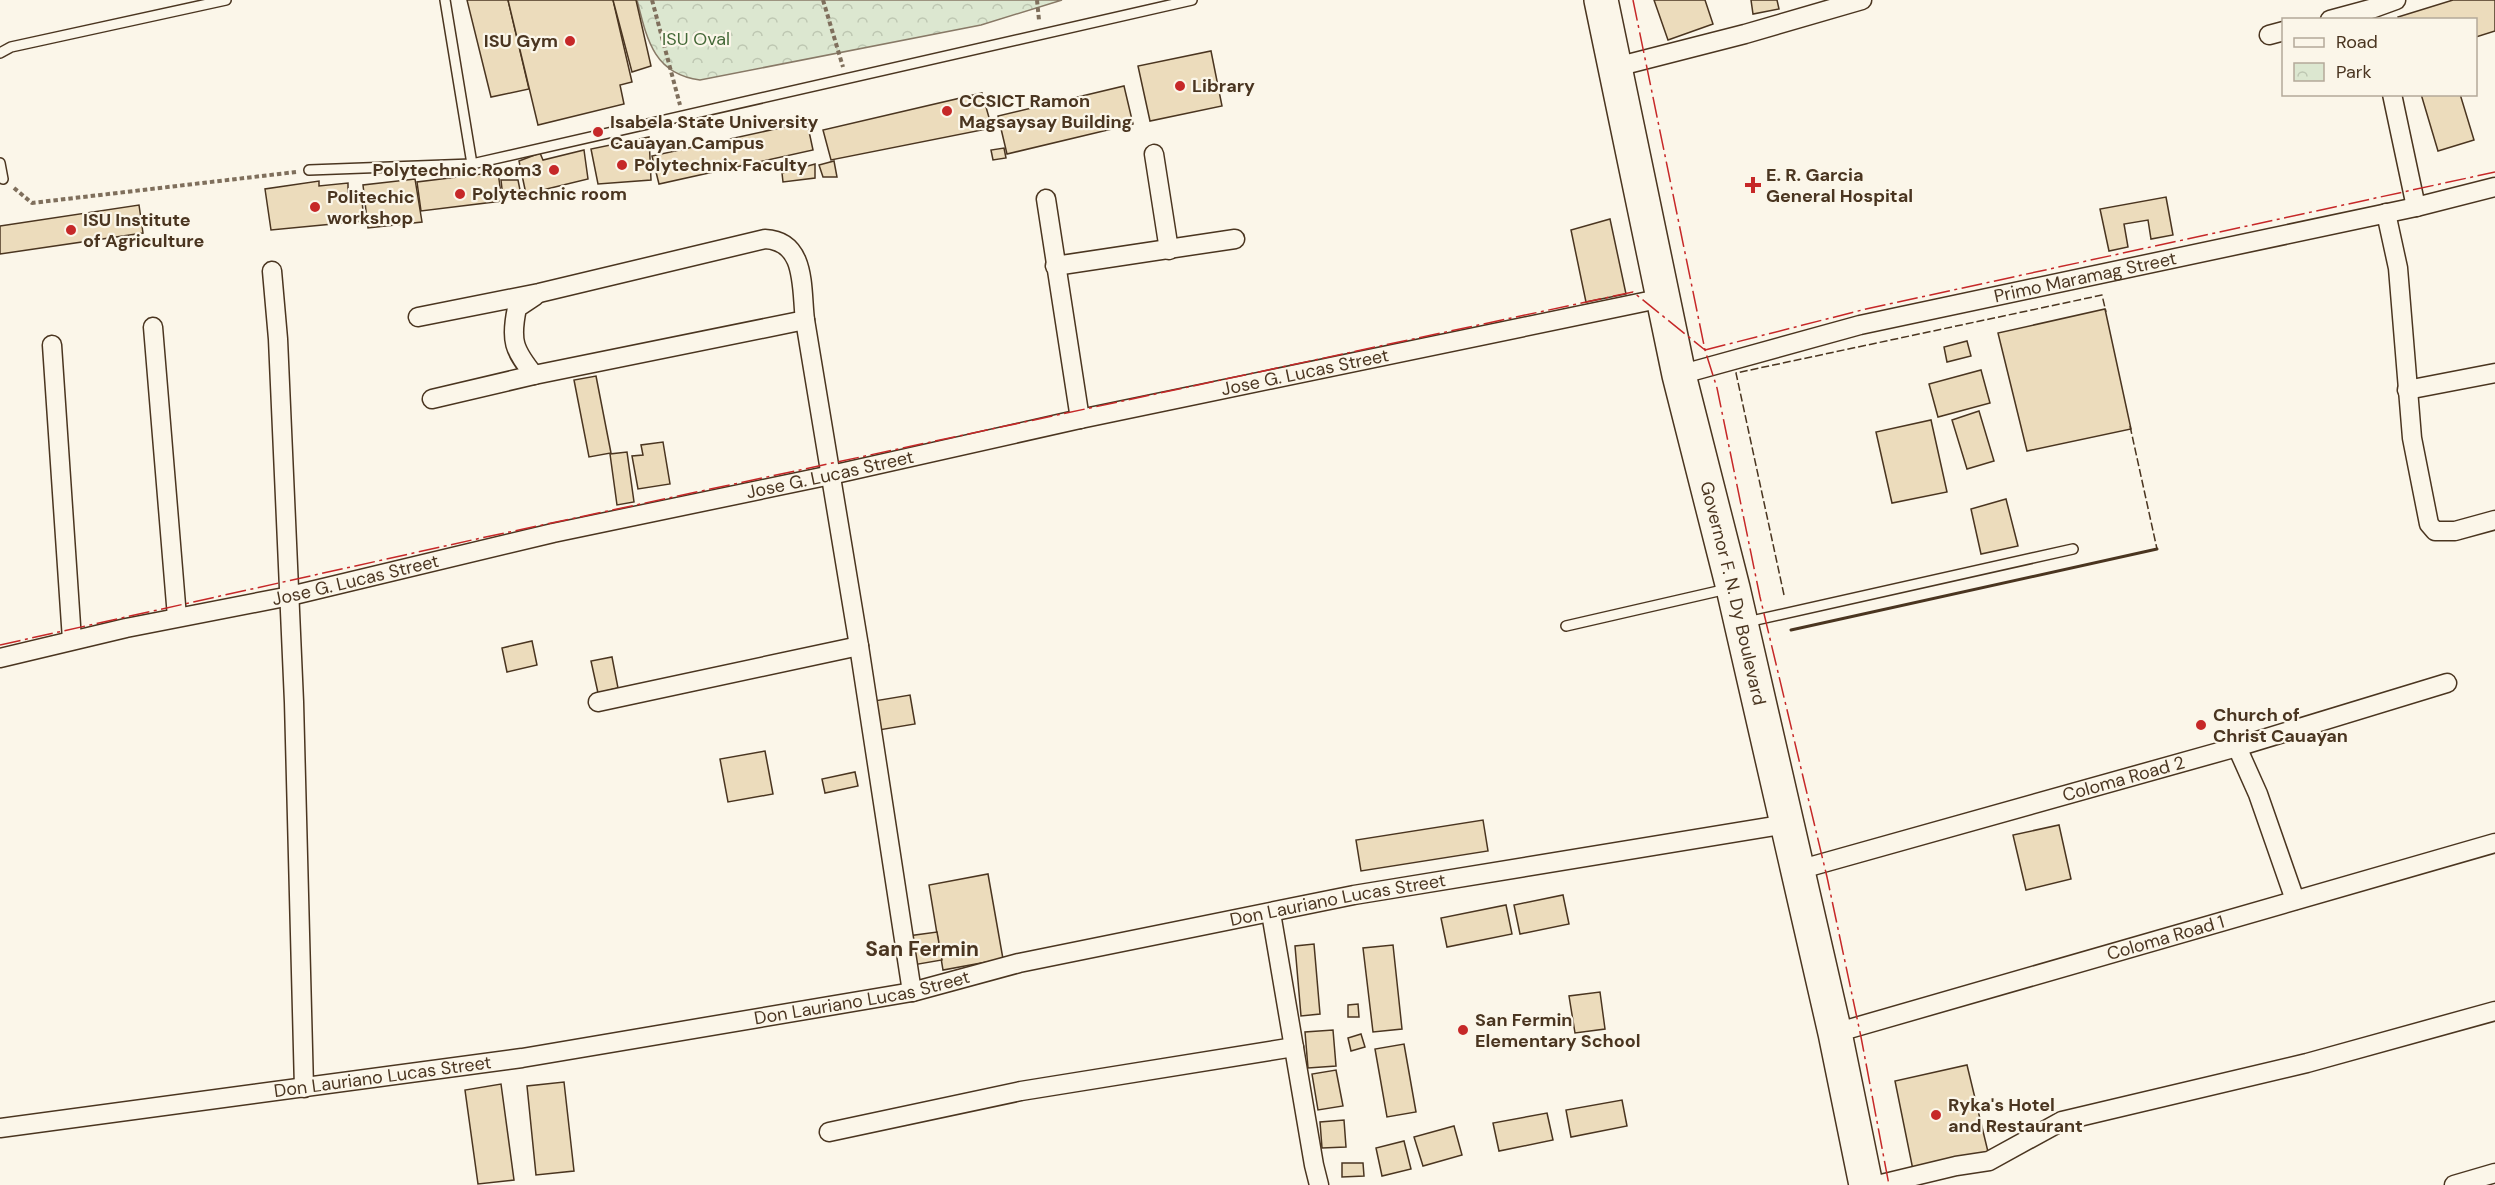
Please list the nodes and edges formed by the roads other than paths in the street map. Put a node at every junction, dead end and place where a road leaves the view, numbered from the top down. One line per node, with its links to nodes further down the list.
1 (226, 0): 9 (lane)
2 (445, 0): 14 (lane)
3 (1192, 0): 14 (lane)
4 (1600, 0): 10 (highway, Governor F. N. Dy Boulevard)
5 (1862, 0): 10 (street)
6 (2396, 0): 7 (street)
7 (2375, 9): 8 (street)
8 (2338, 18)
9 (0, 52)
10 (1616, 67): 26 (highway, Governor F. N. Dy Boulevard)
11 (2392, 96): 19 (street)
12 (1154, 154): 22 (street)
13 (0, 164): 16 (lane)
14 (471, 164): 15 (lane)
15 (309, 170)
16 (3, 179)
17 (2495, 187): 19 (street, Primo Maramag Street)
18 (1046, 199): 23 (street)
19 (2416, 207): 20 (street, Primo Maramag Street)
20 (2386, 213): 33 (street, Primo Maramag Street); 34 (street)
21 (1235, 239): 22 (street)
22 (1169, 250): 23 (street)
23 (1056, 266): 36 (street)
24 (272, 270): 41 (street)
25 (539, 293): 27 (street); 28 (street); 32 (street)
26 (1663, 298): 33 (highway, Governor F. N. Dy Boulevard); 36 (street, Jose G. Lucas Street)
27 (418, 317)
28 (805, 320): 32 (street); 37 (street)
29 (153, 327): 42 (street)
30 (52, 345): 45 (street)
31 (2495, 373): 34 (street)
32 (534, 375): 35 (street)
33 (1679, 375): 40 (highway, Governor F. N. Dy Boulevard)
34 (2407, 390): 38 (street)
35 (432, 399)
36 (1080, 419): 37 (street, Jose G. Lucas Street)
37 (831, 475): 41 (street, Jose G. Lucas Street); 46 (street)
38 (2495, 520)
39 (2073, 549): 43 (lane)
40 (1733, 588): 43 (highway, Governor F. N. Dy Boulevard); 44 (lane)
41 (290, 596): 42 (street, Jose G. Lucas Street); 60 (street)
42 (177, 617): 45 (street, Jose G. Lucas Street)
43 (1741, 624): 51 (highway, Governor F. N. Dy Boulevard)
44 (1566, 626)
45 (72, 640): 47 (street, Jose G. Lucas Street)
46 (858, 646): 49 (street); 56 (street)
47 (0, 658)
48 (2447, 683): 50 (street, Coloma Road 2)
49 (598, 702)
50 (2237, 747): 53 (street, Coloma Road 2); 54 (street)
51 (1787, 824): 53 (highway, Governor F. N. Dy Boulevard); 55 (street, Don Lauriano Lucas Street)
52 (2495, 843): 54 (street, Coloma Road 1)
53 (1798, 870): 58 (highway, Governor F. N. Dy Boulevard)
54 (2295, 900): 58 (street, Coloma Road 1)
55 (1271, 913): 56 (street, Don Lauriano Lucas Street); 59 (street)
56 (912, 992): 60 (street, Don Lauriano Lucas Street)
57 (2495, 1011): 66 (street)
58 (1835, 1033): 65 (highway, Governor F. N. Dy Boulevard)
59 (1294, 1047): 62 (street); 64 (street)
60 (303, 1088): 61 (street, Don Lauriano Lucas Street)
61 (0, 1128)
62 (829, 1132)
63 (2495, 1173): 67 (street)
64 (1319, 1185)
65 (1866, 1185)
66 (1877, 1185)
67 (2454, 1185)

